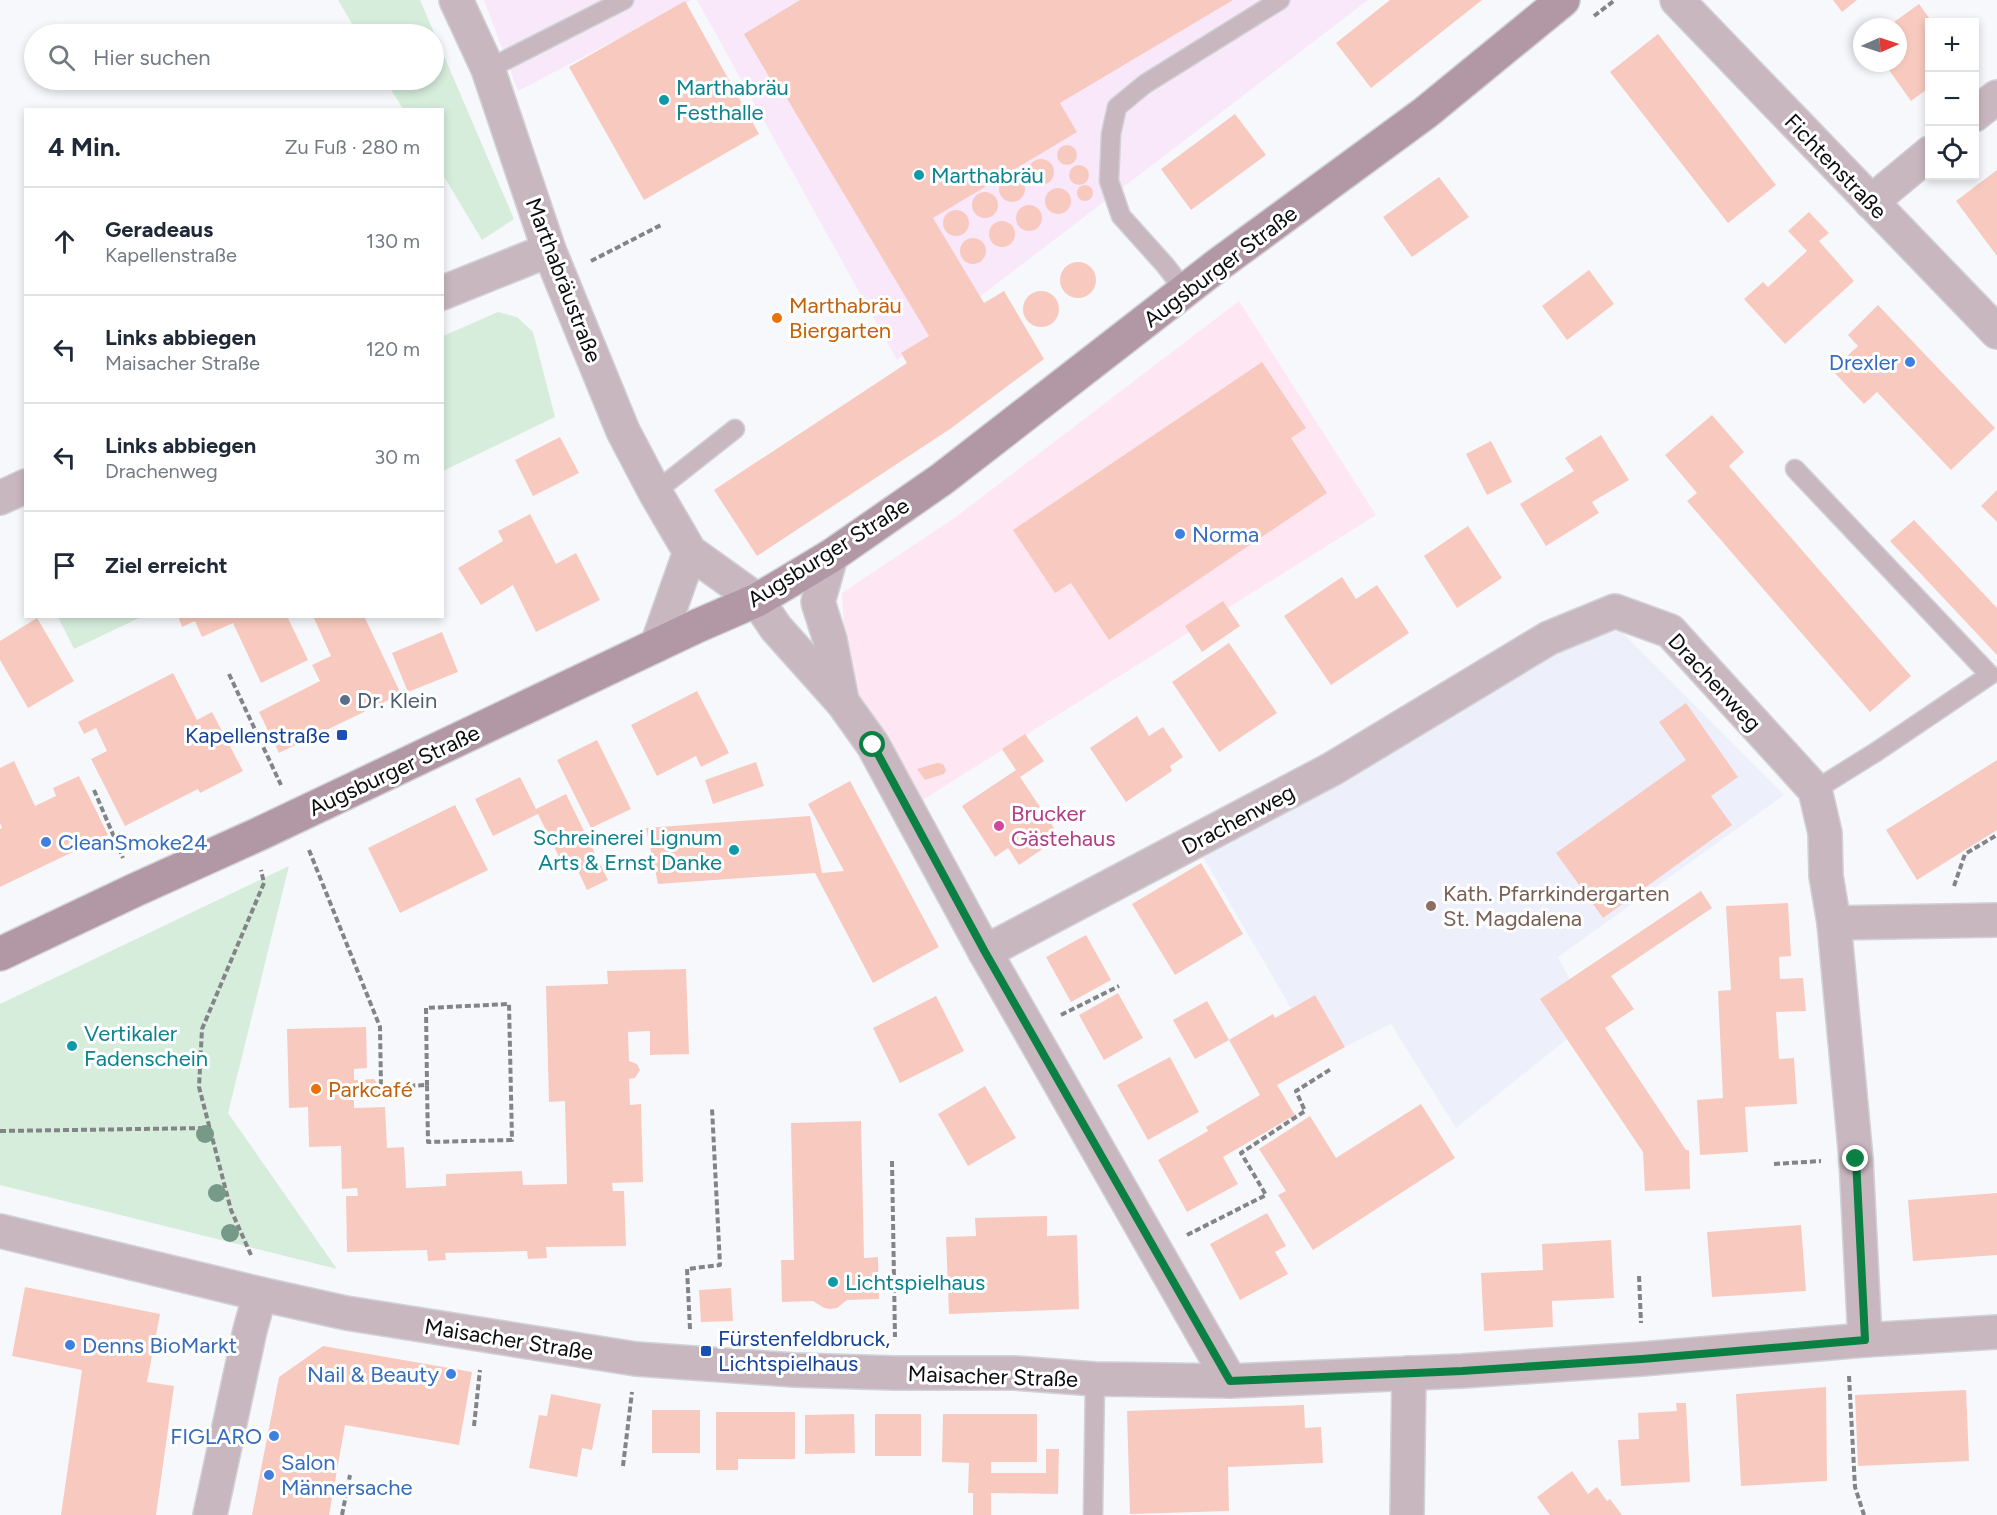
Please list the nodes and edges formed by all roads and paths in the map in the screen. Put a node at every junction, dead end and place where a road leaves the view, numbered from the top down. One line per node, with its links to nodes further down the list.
1 (456, 0): 6 (street, Marthabräustraße)
2 (624, 0): 6 (lane)
3 (1280, 0): 13 (lane)
4 (1563, 0): 13 (street, Augsburger Straße)
5 (1677, 0): 10 (street, Fichtenstraße)
6 (488, 69): 12 (street, Marthabräustraße)
7 (1997, 97): 8 (street)
8 (1979, 111)
9 (1925, 156): 10 (street)
10 (1871, 202): 15 (street, Fichtenstraße)
11 (663, 224): 12 (path)
12 (555, 263): 14 (street); 19 (street, Marthabräustraße)
13 (1185, 291): 22 (street, Augsburger Straße)
14 (444, 292)
15 (1997, 332)
16 (735, 429): 19 (lane)
17 (1795, 470): 28 (lane)
18 (24, 487): 20 (street)
19 (655, 492): 21 (street, Marthabräustraße)
20 (0, 498)
21 (690, 552): 23 (street, Marthabräustraße); 24 (street)
22 (831, 556): 23 (street, Augsburger Straße); 26 (street)
23 (757, 600): 24 (street, Augsburger Straße); 26 (street)
24 (657, 645): 29 (street, Augsburger Straße)
25 (229, 674): 29 (path)
26 (843, 703): 36 (street)
27 (94, 789): 32 (path)
28 (1815, 790): 35 (street, Drachenweg); 36 (street, Drachenweg)
29 (294, 817): 30 (street, Augsburger Straße); 41 (path)
30 (259, 834): 32 (street, Augsburger Straße); 43 (path)
31 (1997, 835): 34 (path)
32 (135, 890): 37 (street, Augsburger Straße)
33 (1997, 920): 34 (street)
34 (1950, 922): 35 (street)
35 (1834, 923): 45 (street, Drachenweg)
36 (985, 952): 39 (street)
37 (0, 954)
38 (1119, 986): 39 (path)
39 (1030, 1031): 49 (street)
40 (1331, 1070): 49 (path)
41 (427, 1085): 41 (path)
42 (712, 1108): 57 (path)
43 (211, 1128): 44 (path); 51 (path)
44 (0, 1131)
45 (1856, 1159): 47 (path); 54 (street, Drachenweg)
46 (892, 1161): 58 (path)
47 (1774, 1164)
48 (0, 1231): 51 (street, Maisacher Straße)
49 (1155, 1251): 61 (street)
50 (1639, 1276): 56 (path)
51 (260, 1294): 53 (street, Maisacher Straße); 65 (street)
52 (1997, 1332): 54 (street, Maisacher Straße)
53 (484, 1335): 55 (street, Maisacher Straße); 62 (path)
54 (1856, 1341): 56 (street, Maisacher Straße); 69 (path)
55 (636, 1359): 57 (street, Maisacher Straße); 63 (path)
56 (1642, 1359): 59 (street, Maisacher Straße)
57 (692, 1362): 58 (street, Maisacher Straße)
58 (896, 1373): 60 (street, Maisacher Straße)
59 (1409, 1373): 61 (street, Maisacher Straße); 68 (street)
60 (1095, 1379): 61 (street, Maisacher Straße); 67 (lane)
61 (1230, 1381)
62 (474, 1426)
63 (623, 1466)
64 (350, 1475): 66 (path)
65 (210, 1515)
66 (342, 1515)
67 (1094, 1515)
68 (1407, 1515)
69 (1864, 1515)

